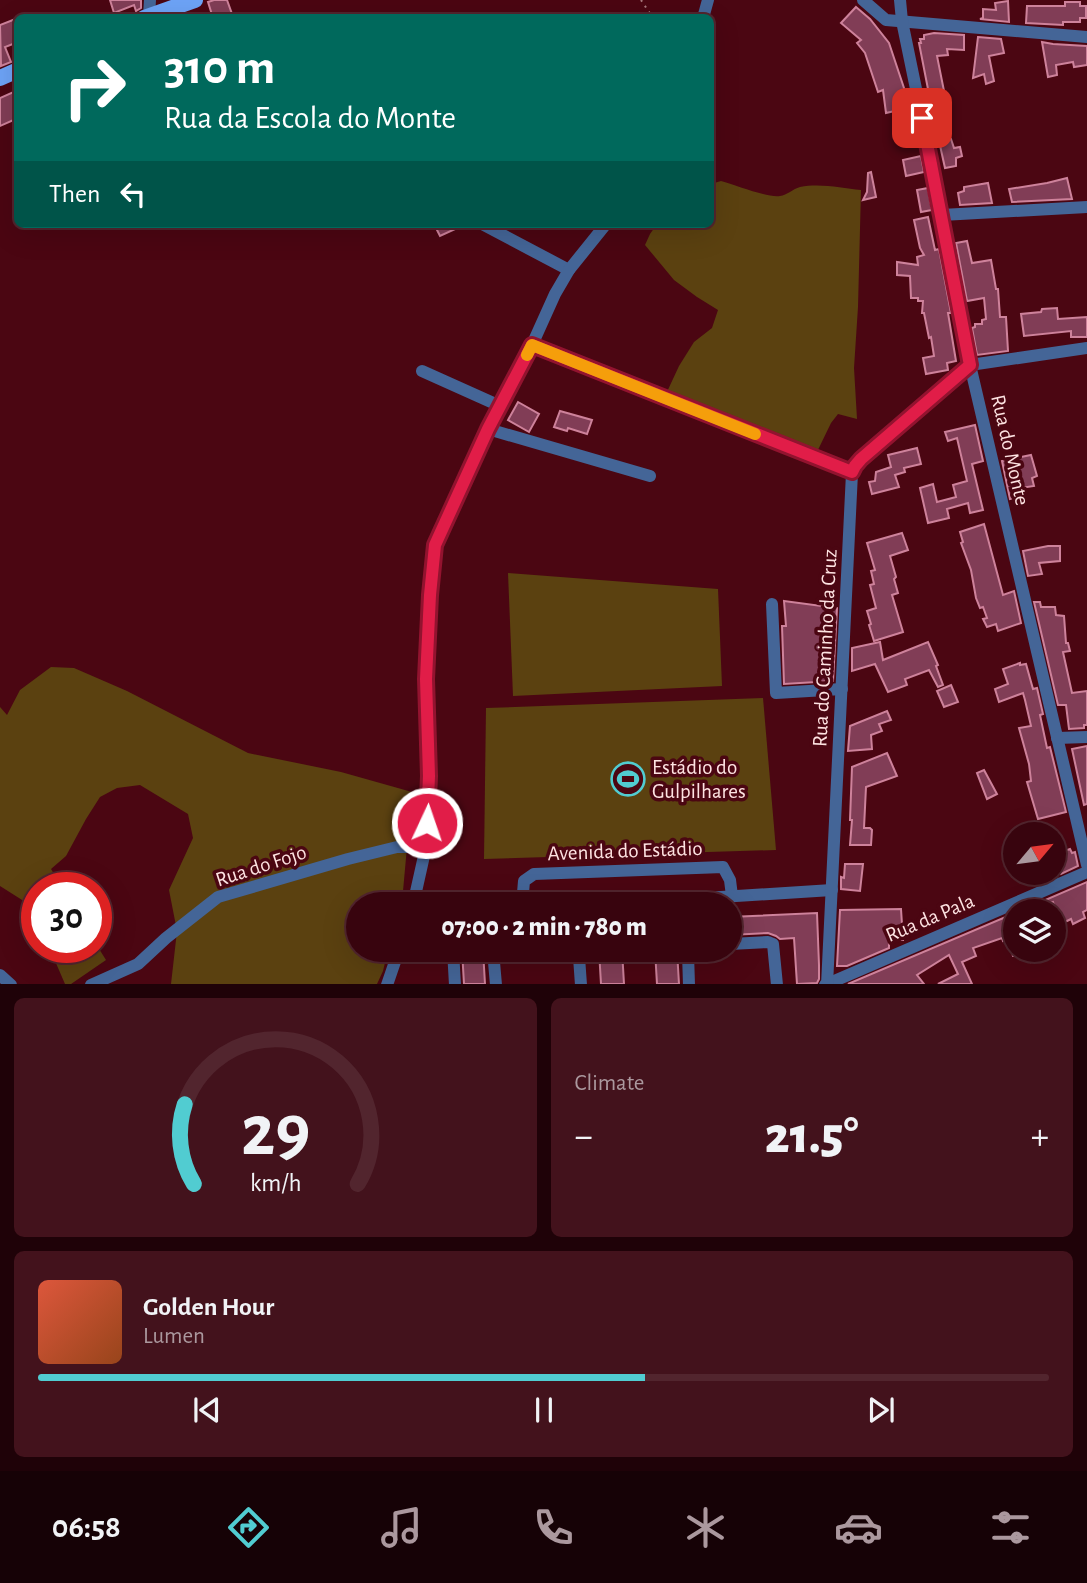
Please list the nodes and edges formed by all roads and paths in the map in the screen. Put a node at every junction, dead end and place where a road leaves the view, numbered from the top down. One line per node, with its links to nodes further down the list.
1 (195, 0): 4 (main road)
2 (863, 0): 5 (street)
3 (900, 0): 5 (street, Rua do Monte)
4 (148, 11)
5 (902, 21): 6 (street); 8 (street, Rua do Monte)
6 (1087, 37)
7 (1087, 207): 8 (street)
8 (942, 215): 14 (street, Rua do Monte)
9 (490, 228): 11 (street)
10 (603, 228): 11 (street)
11 (569, 270): 12 (street)
12 (532, 345): 16 (street); 18 (street)
13 (1087, 348): 14 (street)
14 (970, 365): 18 (street); 23 (street, Rua do Monte)
15 (422, 371): 16 (street)
16 (500, 406): 17 (street)
17 (488, 429): 19 (street); 24 (street)
18 (852, 472): 21 (street, Rua do Caminho da Cruz)
19 (650, 476)
20 (772, 604): 21 (street)
21 (842, 689): 27 (street, Rua do Caminho da Cruz)
22 (1087, 737): 23 (street)
23 (1057, 738): 25 (street, Rua do Monte)
24 (426, 847): 28 (street); 36 (street, Rua do Fojo)
25 (1087, 865)
26 (1087, 872): 43 (street, Rua da Pala)
27 (832, 890): 31 (street); 43 (street, Rua do Caminho da Cruz)
28 (416, 892)
29 (523, 892): 30 (street, Avenida do Estádio)
30 (732, 892)
31 (742, 895)
32 (742, 943): 42 (street)
33 (394, 962): 37 (street)
34 (454, 962): 38 (street)
35 (688, 962): 41 (street)
36 (93, 984)
37 (387, 984)
38 (455, 984)
39 (496, 984): 40 (street)
40 (581, 984)
41 (689, 984)
42 (778, 984)
43 (826, 984)

